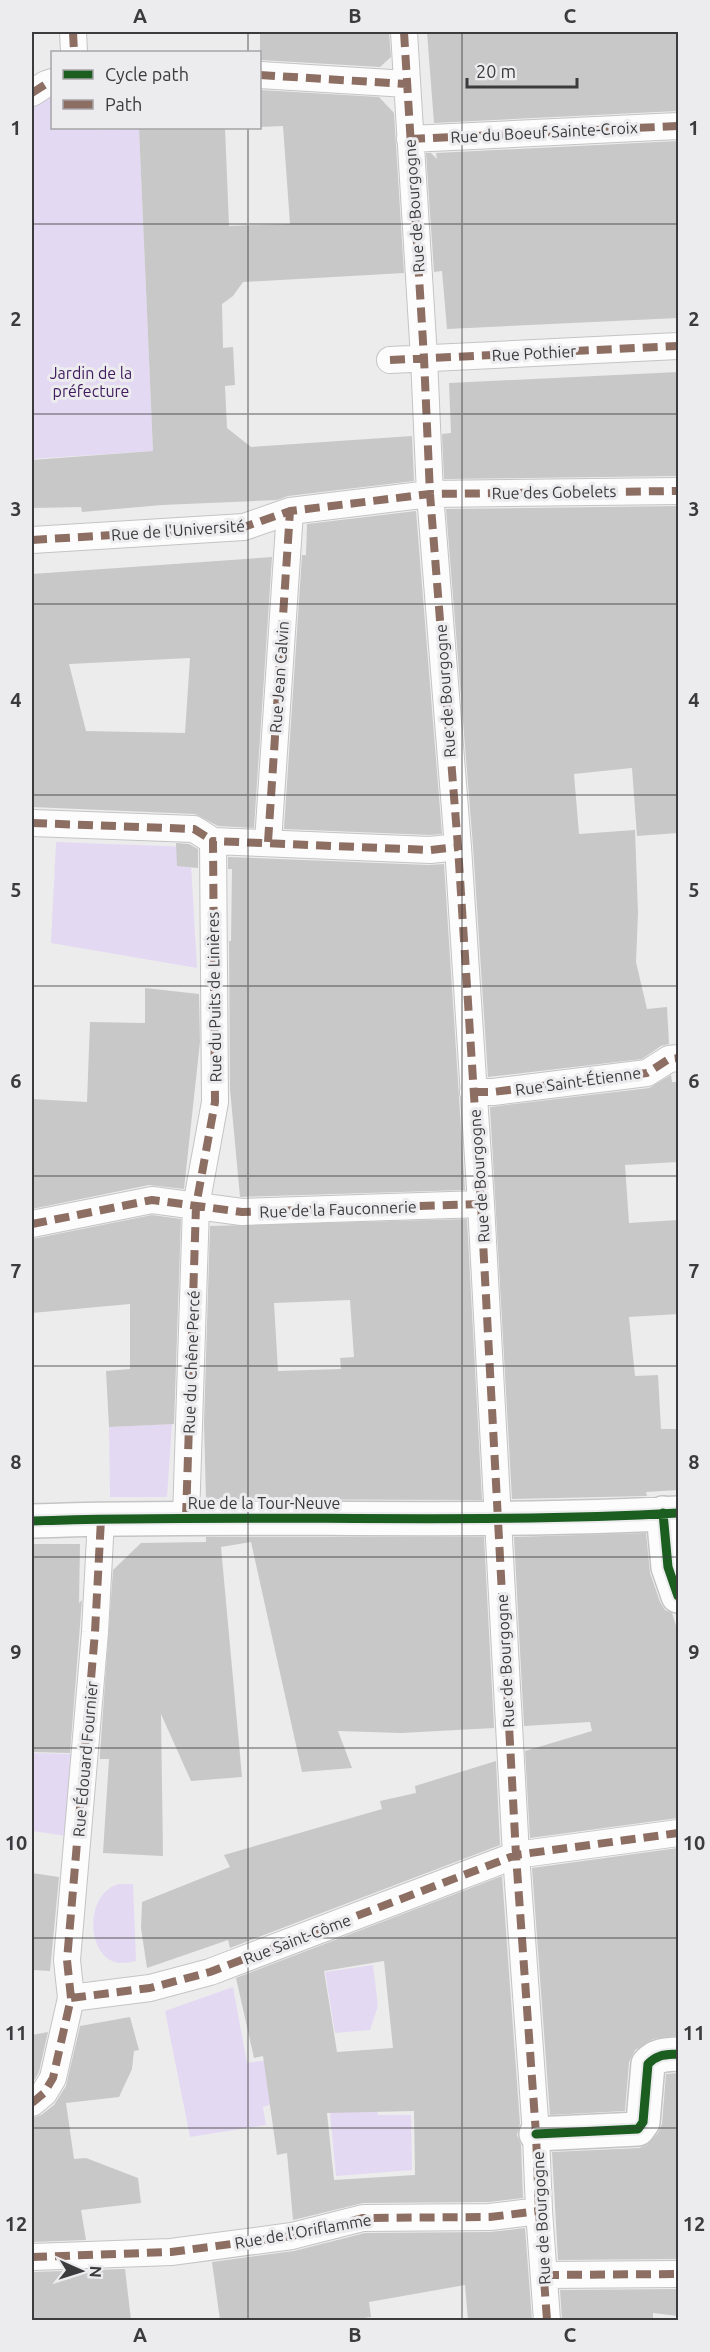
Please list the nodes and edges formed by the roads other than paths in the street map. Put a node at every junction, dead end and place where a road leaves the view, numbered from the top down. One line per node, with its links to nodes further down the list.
1 (73, 32): 3 (street)
2 (404, 32): 6 (street, Rue de Bourgogne)
3 (74, 51)
4 (261, 75): 6 (street)
5 (51, 82): 7 (street)
6 (407, 84): 9 (street, Rue de Bourgogne)
7 (32, 93)
8 (678, 126): 9 (street, Rue du Boeuf Sainte-Croix)
9 (410, 139): 11 (street, Rue de Bourgogne)
10 (678, 346): 11 (street, Rue Pothier)
11 (424, 358): 12 (street, Rue Pothier); 14 (street, Rue de Bourgogne)
12 (390, 360)
13 (678, 491): 14 (street, Rue des Gobelets)
14 (430, 494): 15 (street, Rue de l'Université); 20 (street, Rue de Bourgogne)
15 (290, 511): 16 (street, Rue de l'Université); 19 (street, Rue Jean Calvin)
16 (32, 540)
17 (32, 824): 18 (street)
18 (213, 841): 19 (street); 24 (street, Rue du Puits de Linières)
19 (268, 842): 20 (street)
20 (458, 847): 22 (street, Rue de Bourgogne)
21 (678, 1058): 22 (street, Rue Saint-Étienne)
22 (473, 1092): 23 (street, Rue de Bourgogne)
23 (481, 1204): 24 (street, Rue de la Fauconnerie); 29 (street, Rue de Bourgogne)
24 (196, 1206): 25 (street, Rue de la Fauconnerie); 27 (street, Rue du Chêne Percé)
25 (32, 1224)
26 (671, 1513): 29 (street, Rue de la Tour-Neuve); 31 (street)
27 (186, 1518): 28 (street, Rue de la Tour-Neuve); 29 (street, Rue de la Tour-Neuve)
28 (101, 1519): 30 (street, Rue de la Tour-Neuve); 34 (street, Rue Édouard Fournier)
29 (497, 1519): 33 (street, Rue de Bourgogne)
30 (32, 1521)
31 (678, 1596)
32 (678, 1833): 33 (street, Rue Saint-Côme)
33 (516, 1855): 34 (street, Rue Saint-Côme); 37 (street, Rue de Bourgogne)
34 (71, 1998): 36 (street, Rue Édouard Fournier)
35 (678, 2054): 37 (street)
36 (32, 2103)
37 (536, 2134): 38 (street, Rue de Bourgogne)
38 (539, 2211): 39 (street, Rue de l'Oriflamme); 41 (street, Rue de Bourgogne)
39 (32, 2257)
40 (678, 2274): 41 (street)
41 (544, 2275): 42 (street, Rue de Bourgogne)
42 (547, 2320)

